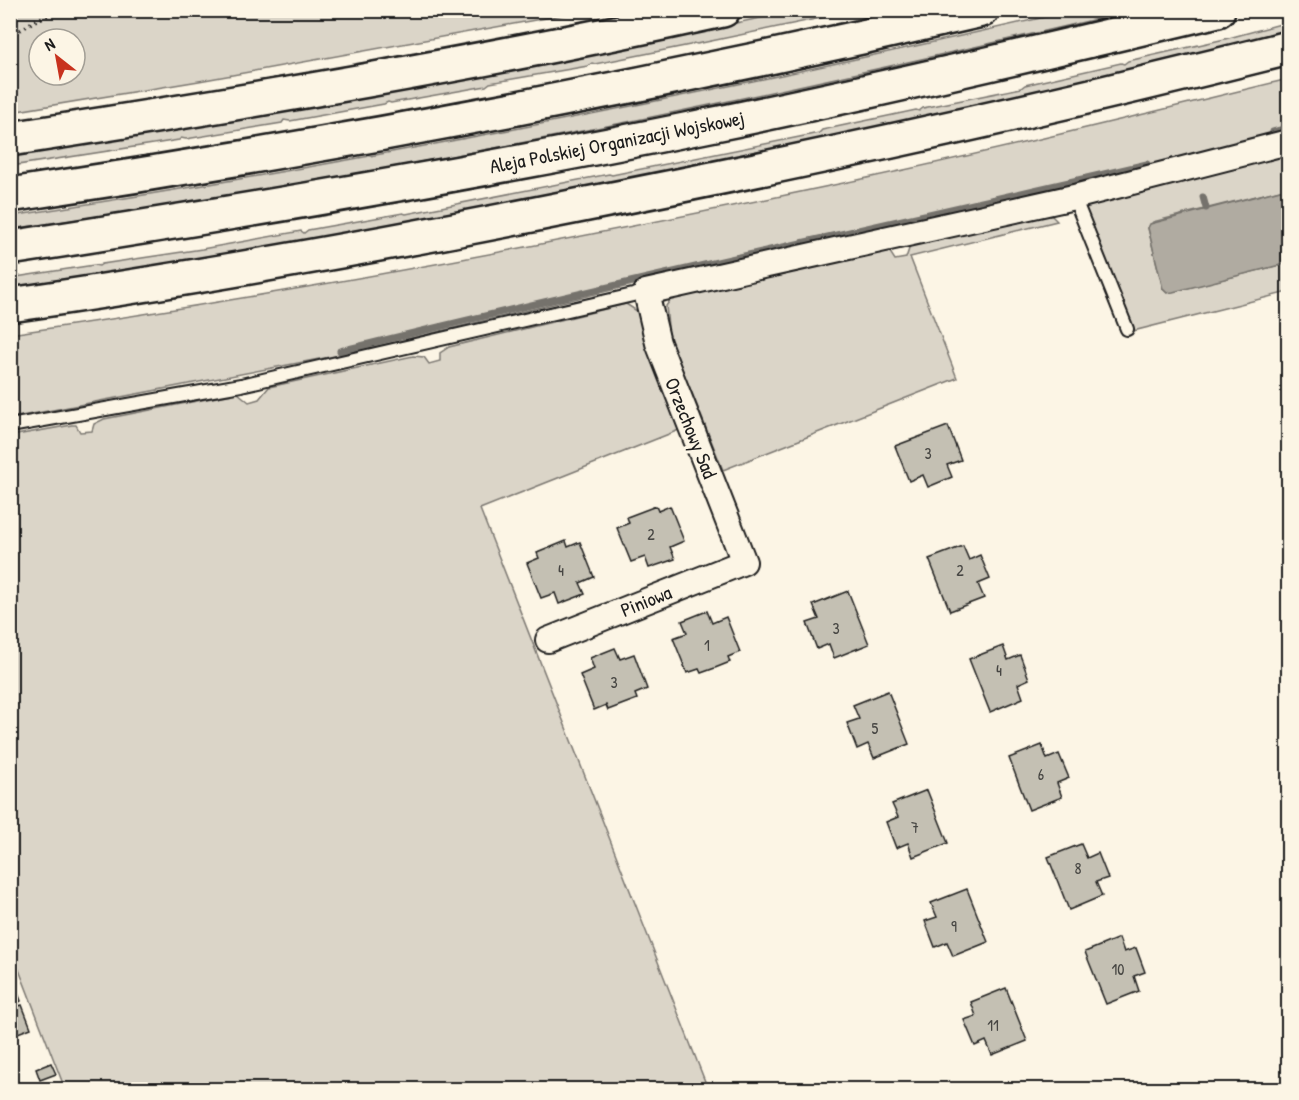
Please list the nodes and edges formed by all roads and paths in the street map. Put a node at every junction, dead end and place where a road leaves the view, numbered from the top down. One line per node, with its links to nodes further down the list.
1 (60, 10): 5 (path)
2 (723, 10): 7 (highway)
3 (982, 10): 9 (highway)
4 (1218, 10): 11 (highway, Aleja Polskiej Organizacji Wojskowej)
5 (10, 37)
6 (1288, 48): 13 (highway)
7 (10, 139)
8 (1288, 142): 10 (street)
9 (10, 195)
10 (1074, 196): 12 (street); 14 (lane)
11 (10, 248)
12 (646, 292): 15 (lane); 16 (street, Orzechowy Sad)
13 (10, 305)
14 (1127, 329)
15 (10, 426)
16 (744, 562): 17 (street, Piniowa)
17 (548, 640)

